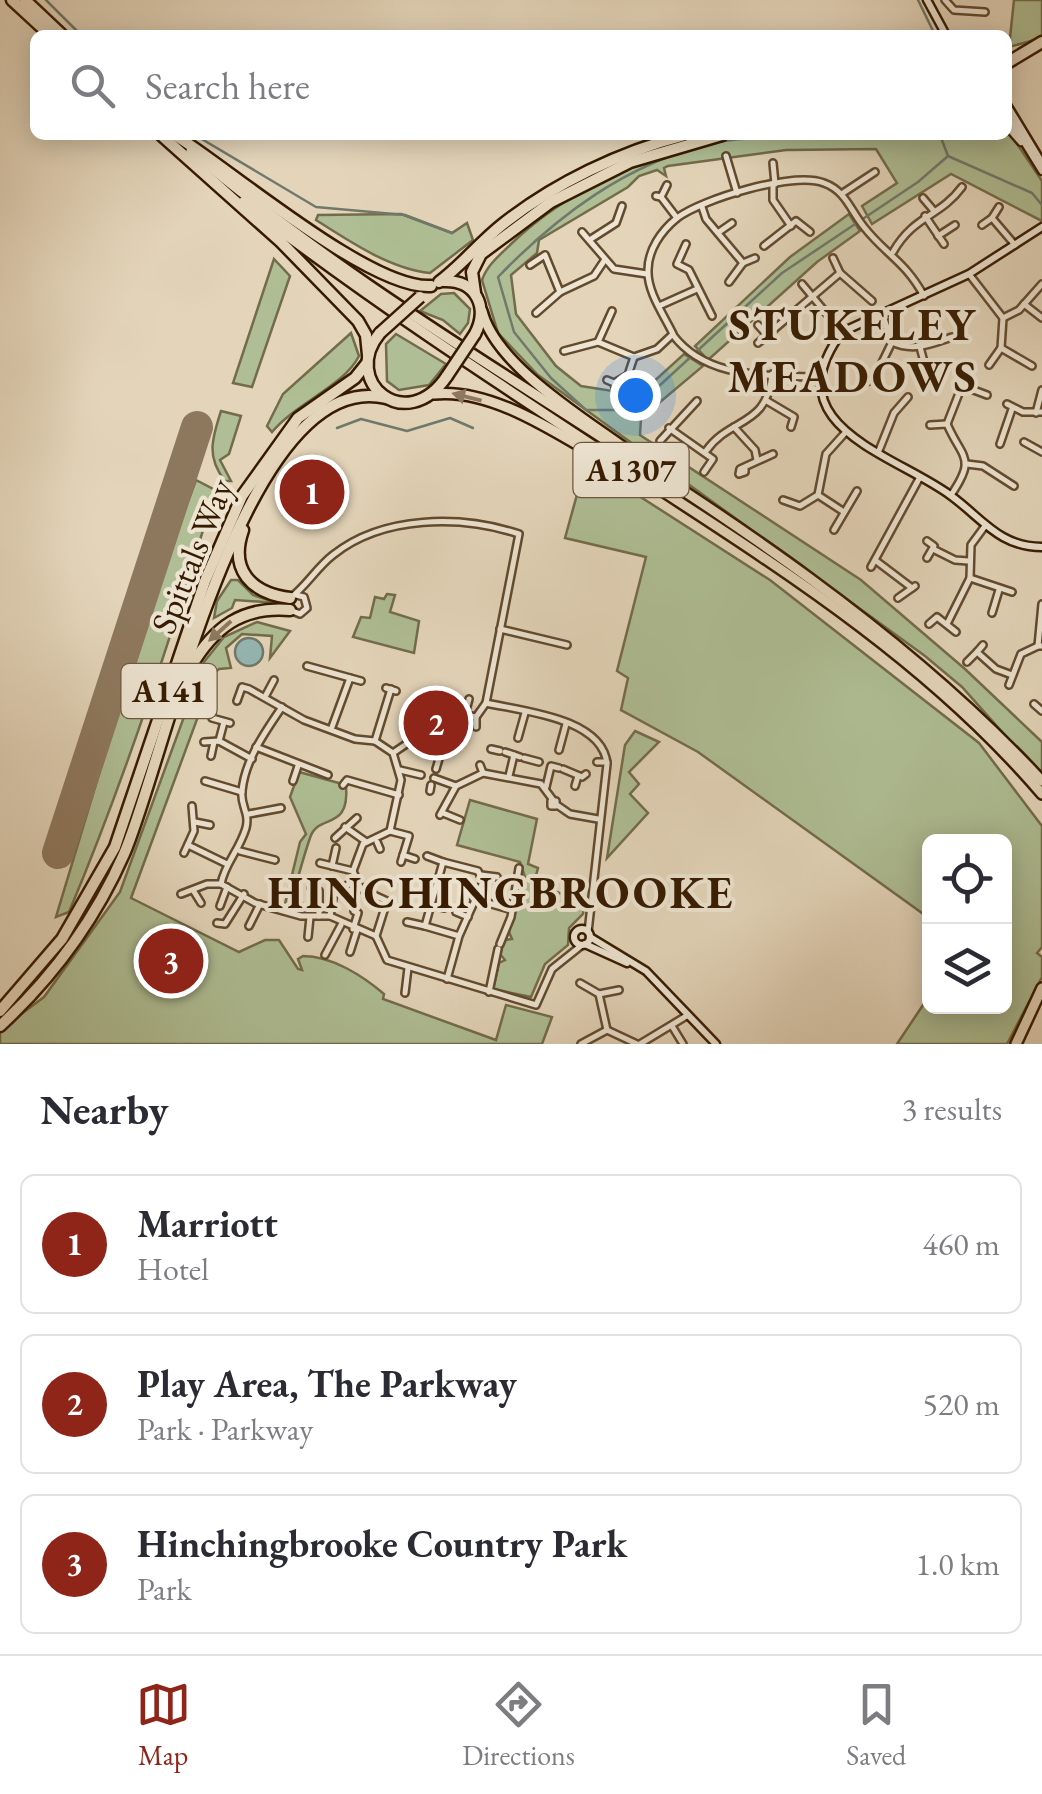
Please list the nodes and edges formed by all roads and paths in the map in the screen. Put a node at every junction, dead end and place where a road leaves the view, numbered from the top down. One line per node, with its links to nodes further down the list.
1 (12, 0): 6 (highway)
2 (25, 0): 7 (highway)
3 (927, 0): 8 (street)
4 (945, 0): 5 (street)
5 (985, 12)
6 (45, 30)
7 (57, 30)
8 (942, 30)
9 (1042, 42): 10 (highway)
10 (1024, 50): 11 (highway); 12 (highway)
11 (1012, 53)
12 (1012, 58)
13 (1012, 113): 24 (street)
14 (1012, 122): 21 (street)
15 (1012, 132): 21 (street)
16 (167, 140): 25 (highway, A1307)
17 (181, 140): 141 (main road, A1307)
18 (182, 140): 65 (highway, A1307)
19 (669, 140): 65 (highway)
20 (705, 140): 69 (highway)
21 (1032, 154): 26 (street)
22 (725, 160): 31 (street)
23 (773, 162): 29 (street)
24 (1042, 163)
25 (201, 169): 97 (highway, A1307); 133 (main road, A1307)
26 (1042, 171)
27 (875, 172): 32 (street)
28 (668, 185): 39 (street)
29 (774, 185): 31 (street); 32 (street); 44 (street)
30 (962, 187): 37 (street)
31 (738, 193): 35 (street)
32 (843, 193): 55 (street)
33 (923, 198): 37 (street)
34 (622, 206): 50 (street)
35 (702, 207): 39 (street); 47 (street)
36 (999, 207): 40 (street)
37 (934, 212): 38 (street)
38 (925, 216): 49 (street); 55 (street)
39 (677, 218): 62 (street)
40 (992, 218): 43 (street); 53 (street)
41 (732, 223): 47 (street)
42 (955, 225): 49 (street)
43 (982, 225)
44 (792, 226): 48 (street); 54 (street)
45 (1042, 227): 53 (street)
46 (582, 232): 50 (street)
47 (719, 232): 59 (street)
48 (810, 232)
49 (938, 236): 52 (street)
50 (592, 239): 58 (street)
51 (686, 244): 68 (street)
52 (944, 244)
53 (1015, 245): 63 (street)
54 (764, 246)
55 (893, 252): 71 (street)
56 (755, 258): 59 (street)
57 (834, 258): 61 (street)
58 (604, 261): 62 (street); 70 (street)
59 (743, 264): 64 (street)
60 (530, 266): 70 (street)
61 (840, 273): 72 (street); 73 (street)
62 (647, 274): 75 (street)
63 (969, 274): 71 (street); 83 (street)
64 (730, 282)
65 (435, 284): 69 (highway); 97 (highway, bridge)
66 (802, 284): 72 (street)
67 (1042, 284): 74 (street)
68 (697, 289): 75 (street); 82 (street)
69 (475, 292): 77 (highway)
70 (560, 292): 76 (street)
71 (924, 296): 80 (street)
72 (813, 297): 86 (street); 88 (street)
73 (872, 301)
74 (1024, 304): 83 (street); 84 (street)
75 (659, 306): 87 (street)
76 (545, 308): 79 (street); 81 (street)
77 (482, 309): 108 (highway, bridge); 141 (main road, A1307)
78 (612, 311): 90 (street)
79 (536, 314)
80 (882, 314): 86 (street); 91 (street)
81 (551, 315)
82 (712, 316)
83 (1003, 318): 94 (street)
84 (1042, 318)
85 (758, 326): 88 (street)
86 (842, 332): 102 (street)
87 (673, 334): 96 (street); 100 (street)
88 (766, 334): 92 (street)
89 (952, 337): 93 (street)
90 (598, 342): 95 (street); 96 (street)
91 (892, 342): 93 (street); 104 (street)
92 (758, 344)
93 (920, 348): 101 (street)
94 (1001, 348): 98 (street); 99 (street)
95 (569, 351)
96 (634, 357): 107 (street)
97 (368, 359): 111 (highway); 293 (highway, Spittals Way / A141)
98 (989, 365)
99 (1032, 366)
100 (772, 374): 102 (street); 113 (street)
101 (917, 376)
102 (822, 378): 120 (street)
103 (965, 378): 105 (street)
104 (862, 384)
105 (963, 386): 109 (street); 115 (street)
106 (1042, 390): 114 (street)
107 (616, 392)
108 (434, 394): 111 (highway, Spittals Way); 133 (main road, A1307, one-way to 108)
109 (987, 395)
110 (908, 397): 126 (street)
111 (386, 398): 138 (highway, Spittals Way / A141)
112 (696, 401): 119 (street)
113 (767, 401): 117 (street); 118 (street)
114 (1039, 412): 122 (street)
115 (947, 424): 116 (street); 129 (street)
116 (930, 425)
117 (734, 427): 124 (street); 128 (street)
118 (791, 427)
119 (670, 428): 121 (street); 124 (street)
120 (844, 434): 126 (street); 136 (street)
121 (660, 442)
122 (1000, 444)
123 (1028, 446): 125 (street)
124 (706, 451): 131 (street)
125 (1042, 452)
126 (878, 453): 132 (street)
127 (773, 454): 128 (street)
128 (758, 460): 130 (street)
129 (967, 464): 134 (street); 137 (street)
130 (745, 468)
131 (704, 472)
132 (920, 476): 137 (street); 148 (street)
133 (644, 478): 225 (main road, A1307)
134 (1014, 486)
135 (857, 491): 140 (street)
136 (818, 495): 139 (street); 140 (street)
137 (951, 495): 142 (street)
138 (253, 500): 157 (highway); 176 (highway, Spittals Way / A141)
139 (783, 500)
140 (844, 512): 143 (street)
141 (726, 522): 217 (main road, A1307)
142 (985, 526): 145 (street); 149 (street)
143 (834, 530)
144 (927, 541): 146 (street)
145 (1042, 547)
146 (933, 549): 147 (street); 149 (street)
147 (928, 558)
148 (876, 560): 150 (street); 155 (street)
149 (968, 561): 151 (street)
150 (871, 568)
151 (970, 578): 153 (street); 161 (street)
152 (308, 582): 156 (street); 157 (street); 162 (street)
153 (999, 590): 154 (street); 159 (street)
154 (1012, 592)
155 (898, 598)
156 (306, 599): 157 (street); 157 (street)
157 (292, 601): 176 (highway, one-way to 176)
158 (1042, 604): 166 (street)
159 (992, 612)
160 (929, 624): 161 (street)
161 (947, 624): 163 (street)
162 (500, 629): 164 (street); 180 (street)
163 (956, 632)
164 (567, 644)
165 (983, 645): 167 (street)
166 (1040, 646): 170 (street)
167 (977, 652): 168 (street); 170 (street)
168 (968, 662)
169 (306, 666): 171 (street)
170 (1012, 675): 174 (street)
171 (350, 678): 173 (street); 189 (street)
172 (274, 680): 177 (street)
173 (361, 681)
174 (1008, 685)
175 (391, 689): 192 (street)
176 (177, 692): 295 (highway, Spittals Way / A141)
177 (266, 695): 179 (street); 182 (street)
178 (469, 699): 185 (street)
179 (237, 701)
180 (486, 703): 184 (street); 186 (street)
181 (1034, 704): 183 (street)
182 (282, 707): 189 (street); 195 (street)
183 (1042, 710)
184 (525, 713): 188 (street); 191 (street)
185 (465, 714): 186 (street); 199 (street)
186 (476, 717): 190 (street)
187 (212, 718): 194 (street)
188 (566, 724): 197 (street); 205 (street)
189 (332, 727): 192 (street)
190 (476, 728)
191 (518, 738)
192 (376, 740): 199 (street)
193 (204, 742): 194 (street)
194 (216, 742): 200 (street); 202 (street)
195 (256, 747): 202 (street); 207 (street)
196 (492, 748): 201 (street)
197 (559, 750)
198 (441, 752): 220 (street)
199 (393, 753): 208 (street)
200 (211, 756)
201 (520, 756): 203 (street); 213 (street)
202 (252, 759): 223 (street)
203 (539, 762)
204 (596, 762): 205 (street)
205 (607, 762): 231 (street)
206 (480, 764): 209 (street)
207 (298, 766): 211 (street); 215 (street)
208 (400, 770): 212 (street); 226 (street)
209 (483, 773): 213 (street); 220 (street)
210 (586, 774): 214 (street)
211 (328, 775)
212 (421, 775)
213 (508, 776): 222 (street)
214 (578, 776): 221 (street); 222 (street)
215 (293, 780)
216 (204, 781): 223 (street)
217 (1042, 781)
218 (355, 783): 219 (street); 224 (street); 226 (street)
219 (343, 785)
220 (456, 786): 232 (street)
221 (575, 786)
222 (546, 787): 231 (street)
223 (242, 792): 229 (street)
224 (352, 792)
225 (1042, 794)
226 (400, 795): 236 (street)
227 (192, 806): 233 (street)
228 (281, 808): 229 (street)
229 (249, 814): 241 (street)
230 (358, 818): 235 (street)
231 (598, 819): 282 (street)
232 (460, 820)
233 (195, 822): 234 (street); 239 (street)
234 (210, 825)
235 (346, 829): 237 (street); 238 (street)
236 (390, 831): 238 (street); 244 (street)
237 (336, 838)
238 (365, 841): 251 (street)
239 (188, 845): 242 (street); 248 (street)
240 (336, 848): 249 (street)
241 (240, 851): 245 (street); 248 (street)
242 (184, 853)
243 (426, 856): 247 (street)
244 (414, 859)
245 (274, 860)
246 (320, 862): 249 (street)
247 (443, 862): 252 (street); 264 (street)
248 (227, 864): 255 (street)
249 (332, 866): 251 (street)
250 (519, 868): 266 (street)
251 (353, 871): 254 (street)
252 (482, 876): 253 (street); 260 (street)
253 (497, 877)
254 (354, 880): 270 (street); 279 (street)
255 (224, 885): 257 (street); 259 (street); 263 (street)
256 (311, 888): 269 (street)
257 (193, 890): 258 (street); 261 (street)
258 (181, 894)
259 (244, 894): 262 (street); 274 (street)
260 (474, 899): 266 (street); 272 (street)
261 (201, 903)
262 (260, 904): 271 (street); 276 (street)
263 (220, 906)
264 (431, 906): 265 (street); 277 (street)
265 (444, 908)
266 (510, 910): 290 (street)
267 (354, 912): 278 (street)
268 (456, 912): 272 (street)
269 (318, 916): 270 (street); 271 (street)
270 (330, 916): 275 (street)
271 (310, 917): 281 (street)
272 (468, 917): 280 (street)
273 (407, 922): 277 (street)
274 (217, 923)
275 (341, 925): 278 (street); 284 (street)
276 (249, 926)
277 (425, 926): 280 (street)
278 (355, 930): 279 (street); 283 (street)
279 (376, 936): 285 (street)
280 (458, 936): 286 (street)
281 (308, 937)
282 (583, 938): 290 (street); 294 (street)
283 (350, 952)
284 (325, 954)
285 (408, 968): 286 (street); 291 (street)
286 (447, 980): 290 (street)
287 (580, 983): 292 (street)
288 (1042, 988): 302 (main road)
289 (620, 990): 292 (street)
290 (489, 992)
291 (405, 993)
292 (599, 994): 297 (street)
293 (0, 1011)
294 (688, 1015): 296 (street); 301 (street)
295 (0, 1026)
296 (672, 1026): 298 (street); 300 (street)
297 (607, 1030): 298 (street); 299 (street)
298 (634, 1043)
299 (581, 1044)
300 (683, 1044)
301 (716, 1044)
302 (1016, 1044)

